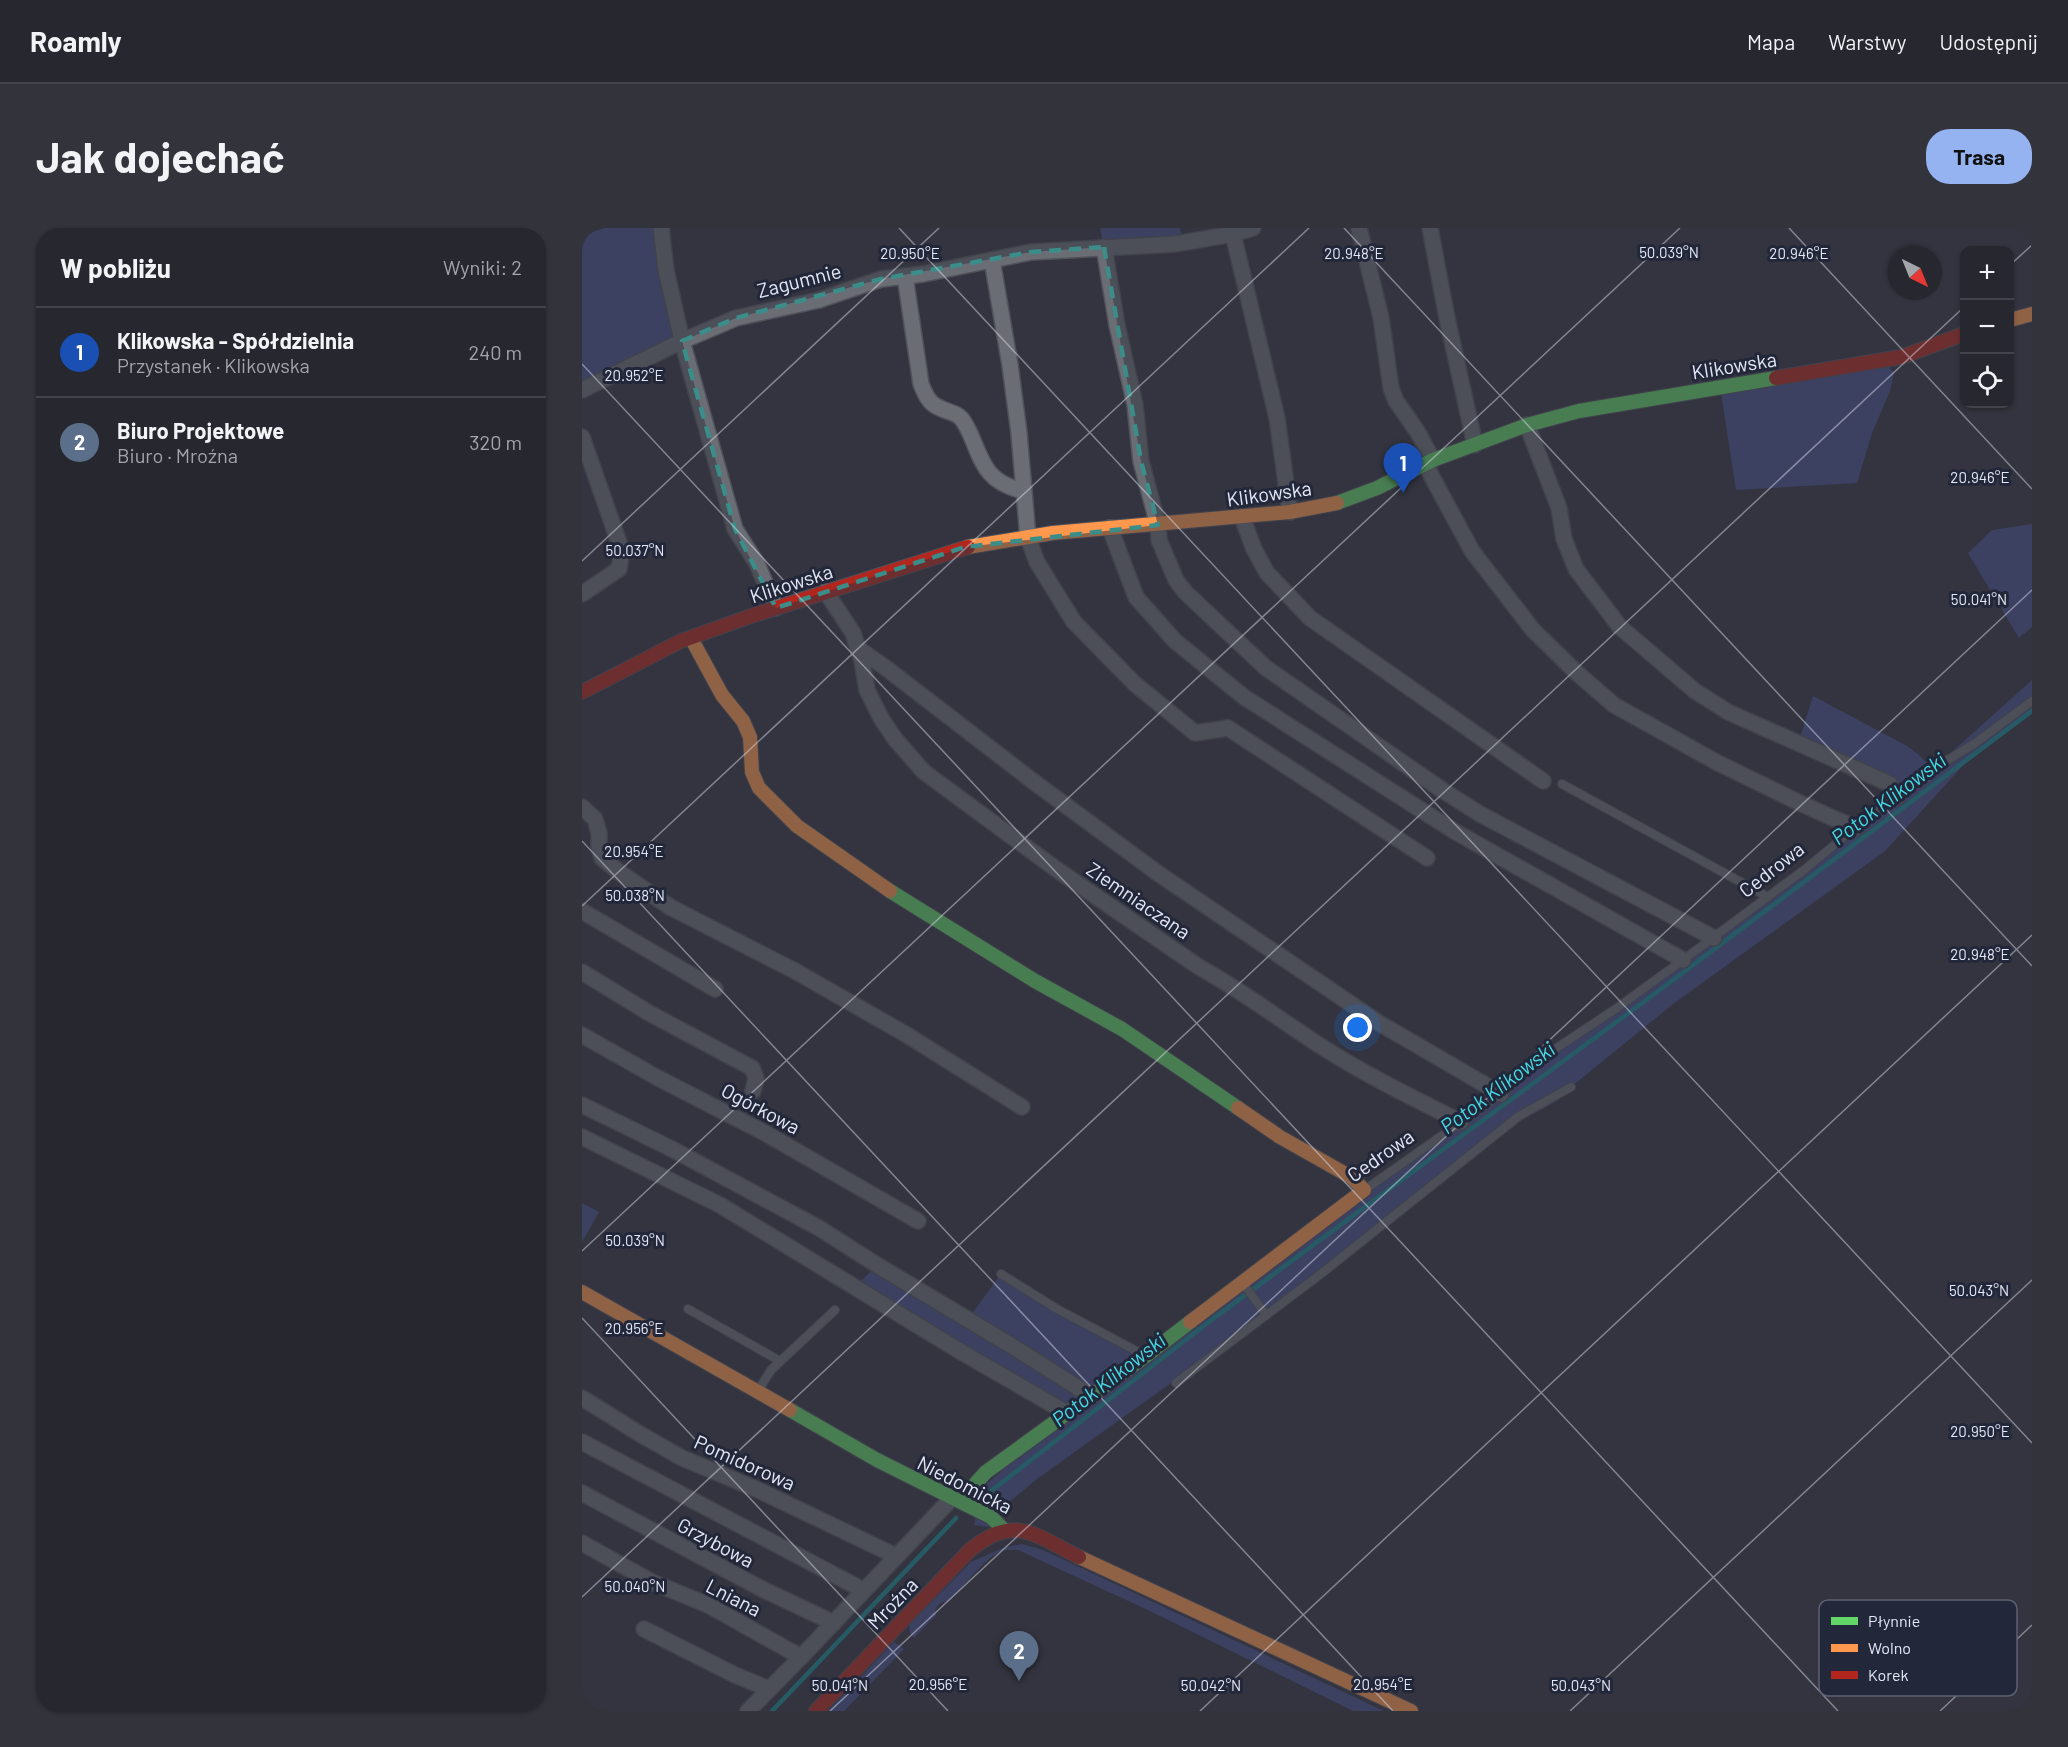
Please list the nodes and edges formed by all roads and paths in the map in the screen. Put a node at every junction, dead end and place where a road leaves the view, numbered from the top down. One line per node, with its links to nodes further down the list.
1 (661, 228): 12 (street)
2 (1253, 228): 5 (street, Zagumnie)
3 (1359, 228): 17 (street)
4 (1430, 228): 16 (street)
5 (1233, 234): 6 (street, Zagumnie); 19 (street)
6 (1104, 247): 7 (street, Zagumnie); 21 (street)
7 (992, 260): 8 (street, Zagumnie); 18 (street)
8 (905, 276): 12 (street, Zagumnie); 18 (street)
9 (2032, 315): 10 (street)
10 (2014, 319)
11 (1960, 336): 14 (street, Klikowska)
12 (682, 341): 13 (street, Zagumnie); 26 (street)
13 (582, 390)
14 (1527, 425): 16 (street, Klikowska); 33 (street)
15 (582, 437): 25 (street)
16 (1475, 445): 17 (street, Klikowska)
17 (1429, 462): 19 (street, Klikowska); 35 (street)
18 (1023, 491): 23 (street)
19 (1290, 512): 20 (street, Klikowska)
20 (1242, 517): 21 (street, Klikowska); 31 (street)
21 (1158, 525): 22 (street, Klikowska); 39 (street)
22 (1110, 528): 23 (street, Klikowska); 40 (street)
23 (1028, 538): 24 (street, Klikowska); 36 (street)
24 (826, 592): 26 (street, Klikowska); 28 (street, Ziemniaczana)
25 (582, 594)
26 (776, 608): 27 (street, Klikowska)
27 (691, 638): 29 (street, Klikowska); 51 (street)
28 (859, 649): 46 (street, Ziemniaczana); 49 (street, Ziemniaczana)
29 (582, 692)
30 (2032, 701): 33 (lane, Cedrowa)
31 (1543, 781)
32 (1562, 784): 37 (lane)
33 (1897, 796): 35 (lane, Cedrowa)
34 (582, 807): 48 (street)
35 (1855, 828): 37 (lane, Cedrowa)
36 (1427, 858)
37 (1768, 897): 39 (lane, Cedrowa)
38 (582, 911): 42 (street)
39 (1714, 938): 40 (lane, Cedrowa)
40 (1683, 960): 46 (lane, Cedrowa)
41 (582, 972): 45 (street)
42 (715, 989)
43 (582, 1035): 52 (street, Ogórkowa)
44 (1571, 1087): 58 (lane)
45 (753, 1091)
46 (1500, 1094): 49 (lane, Cedrowa)
47 (582, 1105): 63 (street)
48 (1022, 1107)
49 (1461, 1122): 51 (lane, Cedrowa)
50 (582, 1137): 65 (street)
51 (1364, 1190): 54 (street, Cedrowa)
52 (918, 1221)
53 (1001, 1274): 59 (lane)
54 (1241, 1282): 58 (lane); 59 (street, Cedrowa)
55 (582, 1292): 62 (street, Niedomicka)
56 (688, 1309): 60 (lane)
57 (835, 1310): 60 (lane)
58 (1266, 1315): 61 (lane)
59 (1146, 1356): 63 (street, Cedrowa)
60 (780, 1361): 62 (lane)
61 (1176, 1383)
62 (758, 1391): 68 (street, Niedomicka)
63 (1091, 1396): 65 (street, Cedrowa)
64 (582, 1398): 72 (street, Pomidorowa)
65 (1067, 1413): 69 (street, Cedrowa)
66 (582, 1442): 73 (street)
67 (582, 1494): 74 (street, Grzybowa)
68 (952, 1498): 69 (street, Niedomicka); 72 (street)
69 (967, 1505): 70 (street, Niedomicka)
70 (1003, 1529): 79 (street, Mroźna); 80 (street, Niedomicka)
71 (582, 1543): 76 (street, Lniana)
72 (896, 1556): 73 (street)
73 (863, 1590): 74 (street)
74 (834, 1623): 76 (street)
75 (644, 1629): 77 (street)
76 (801, 1657): 77 (street)
77 (769, 1689): 78 (street)
78 (748, 1711)
79 (816, 1711)
80 (1411, 1711)

